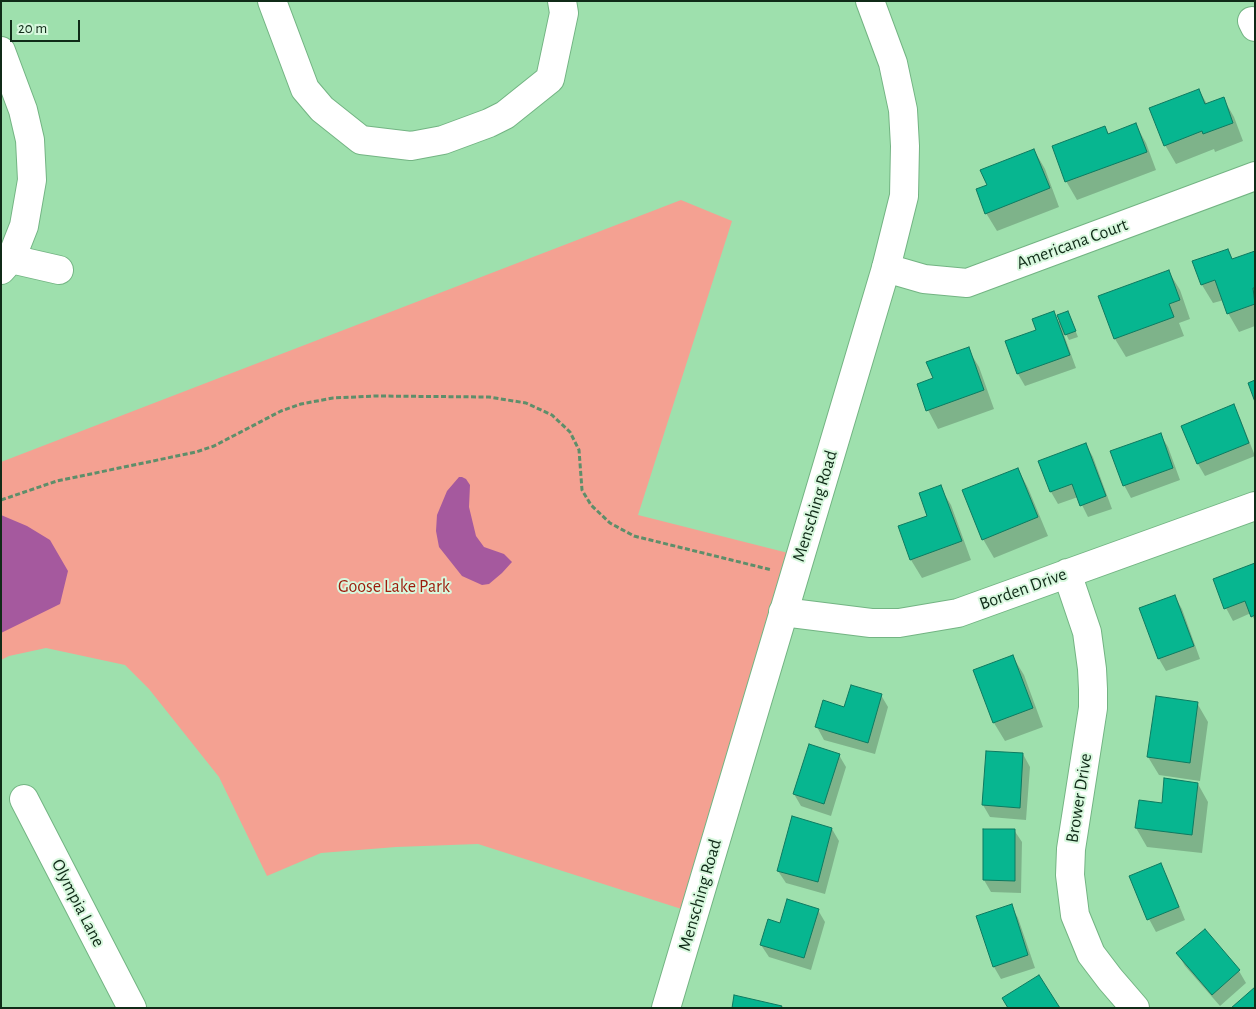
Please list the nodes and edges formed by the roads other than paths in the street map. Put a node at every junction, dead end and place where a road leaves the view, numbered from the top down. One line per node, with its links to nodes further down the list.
1 (272, 1): 2 (street)
2 (562, 1)
3 (870, 1): 7 (street, Mensching Road)
4 (1, 51): 6 (street)
5 (1255, 176): 7 (street, Americana Court)
6 (6, 264): 8 (street)
7 (886, 268): 11 (street, Mensching Road)
8 (59, 270)
9 (1255, 506): 10 (street, Borden Drive)
10 (1067, 573): 11 (street, Borden Drive); 15 (street, Brower Drive)
11 (783, 612): 14 (street, Mensching Road)
12 (24, 799): 13 (street, Olympia Lane)
13 (132, 1008)
14 (666, 1008)
15 (1135, 1008)

